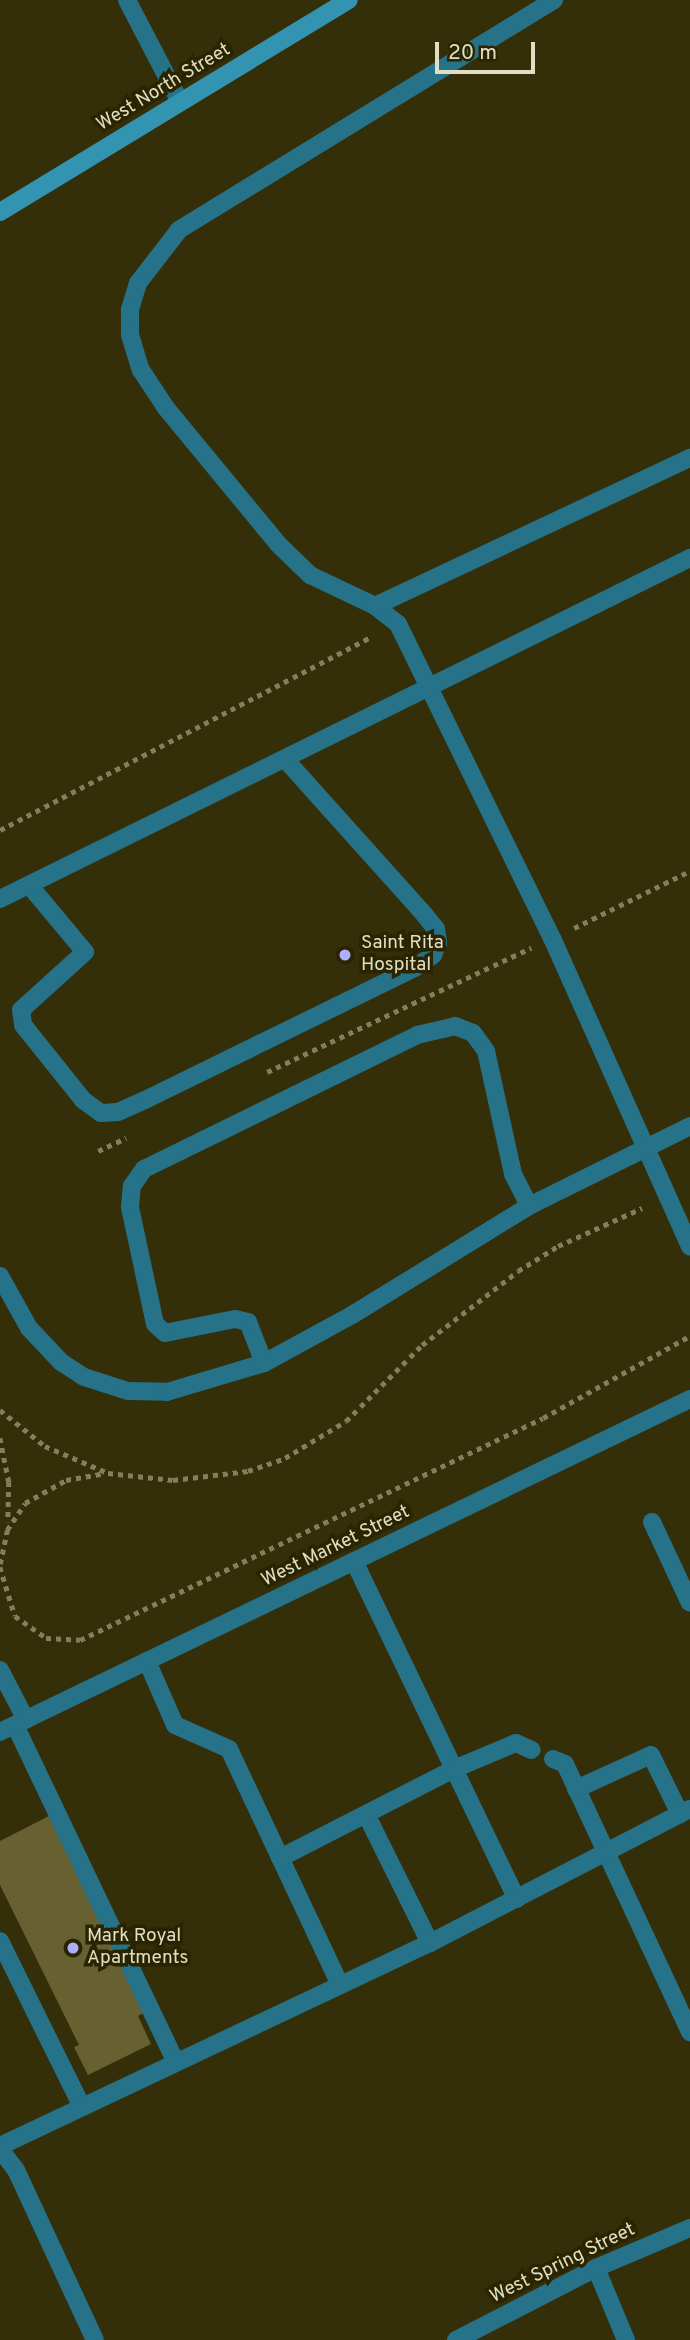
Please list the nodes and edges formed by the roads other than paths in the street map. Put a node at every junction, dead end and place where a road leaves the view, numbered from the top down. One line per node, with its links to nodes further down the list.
1 (127, 0): 4 (street)
2 (349, 0): 4 (main road, West North Street)
3 (554, 0): 8 (street)
4 (180, 102): 5 (main road, West North Street)
5 (0, 212)
6 (690, 458): 8 (street)
7 (690, 558): 9 (street)
8 (375, 606): 9 (street)
9 (433, 688): 10 (street); 14 (street)
10 (286, 760): 11 (street); 11 (street)
11 (29, 885): 12 (street)
12 (0, 899)
13 (690, 1126): 14 (street)
14 (645, 1147): 15 (street); 16 (street)
15 (529, 1206): 18 (street); 18 (street)
16 (690, 1246)
17 (0, 1276): 18 (street)
18 (264, 1363)
19 (690, 1399): 21 (street, West Market Street)
20 (652, 1522): 22 (street)
21 (354, 1561): 23 (street, West Market Street); 28 (street)
22 (690, 1603)
23 (147, 1661): 25 (street, West Market Street); 33 (street)
24 (0, 1670): 25 (street)
25 (13, 1726): 39 (street)
26 (532, 1750): 28 (street)
27 (552, 1759): 29 (street)
28 (454, 1769): 31 (street); 34 (street)
29 (576, 1789): 30 (street); 32 (street)
30 (685, 1811): 32 (street)
31 (367, 1816): 33 (street); 36 (street)
32 (605, 1851): 34 (street); 38 (street)
33 (281, 1858): 37 (street)
34 (517, 1899): 36 (street)
35 (0, 1941): 40 (street)
36 (430, 1943): 37 (street)
37 (340, 1985): 39 (street)
38 (690, 2032)
39 (176, 2063): 40 (street)
40 (82, 2107): 41 (street)
41 (0, 2148): 44 (street)
42 (690, 2228): 43 (street, West Spring Street)
43 (596, 2268): 45 (street, West Spring Street); 46 (street)
44 (95, 2340)
45 (456, 2340)
46 (626, 2340)

